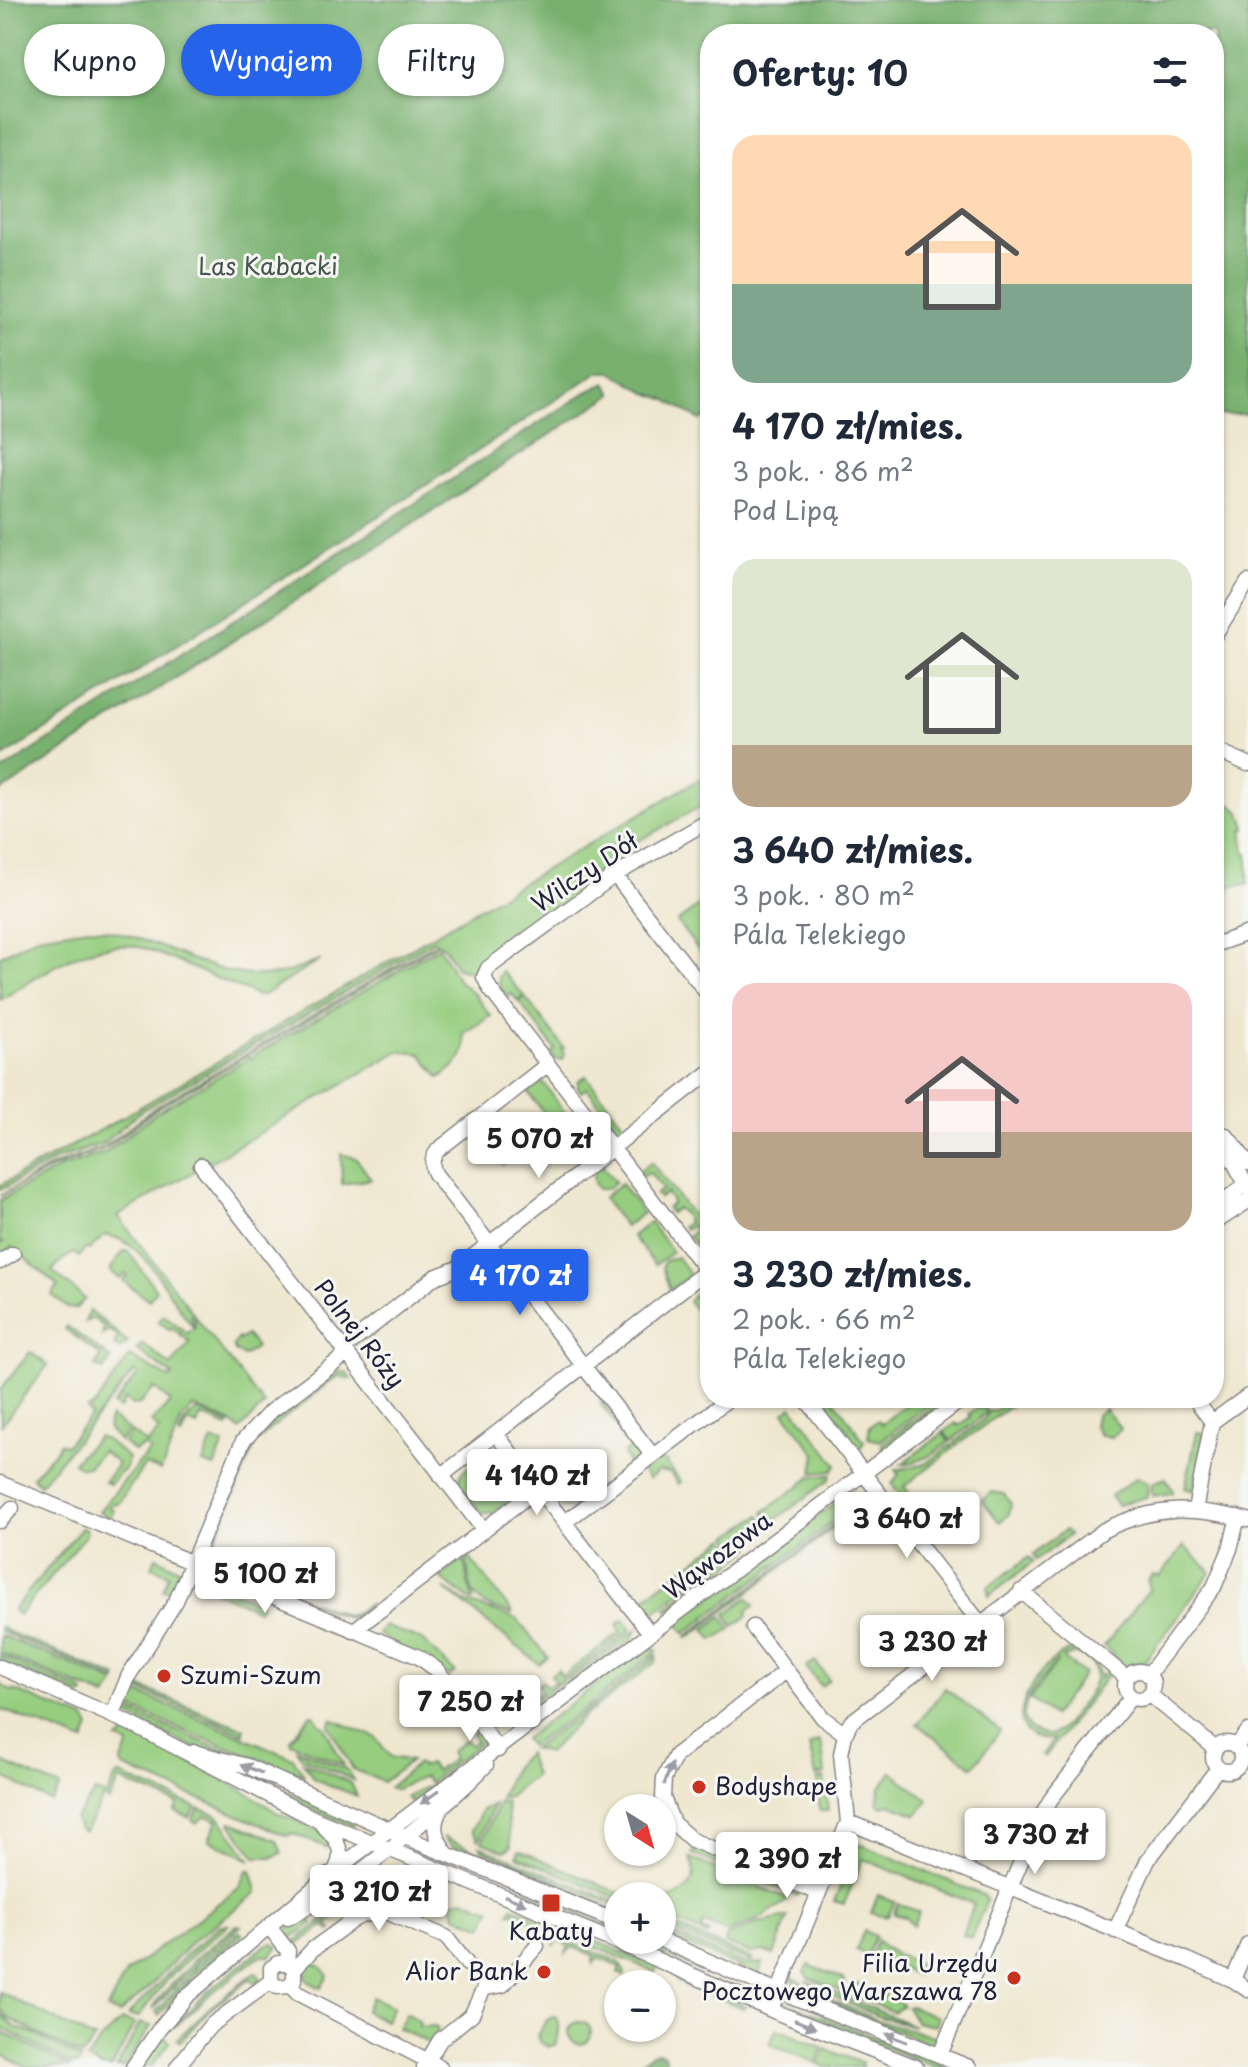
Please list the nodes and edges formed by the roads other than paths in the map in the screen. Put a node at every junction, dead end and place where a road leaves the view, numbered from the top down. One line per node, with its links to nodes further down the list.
1 (1248, 582): 2 (street)
2 (1224, 620)
3 (1224, 753): 4 (street)
4 (1248, 764)
5 (700, 826): 6 (street, Wilczy Dół)
6 (615, 875): 9 (street); 10 (street, Wilczy Dół)
7 (1248, 933): 8 (street)
8 (1224, 941)
9 (700, 984)
10 (548, 1064): 14 (street); 21 (street)
11 (700, 1080): 14 (street)
12 (1224, 1133): 15 (street)
13 (1224, 1144): 17 (street)
14 (612, 1147): 21 (street); 22 (street)
15 (1248, 1163)
16 (201, 1165): 24 (street, Polnej Róży)
17 (1247, 1185): 18 (street)
18 (1224, 1201)
19 (1248, 1201): 20 (street)
20 (1224, 1217)
21 (488, 1243): 24 (street); 25 (street)
22 (700, 1259)
23 (700, 1278): 25 (street)
24 (345, 1351): 35 (street, Polnej Róży); 44 (street)
25 (583, 1367): 32 (street); 33 (street)
26 (1248, 1396): 31 (street)
27 (717, 1408): 33 (street)
28 (813, 1408): 34 (street)
29 (951, 1408): 34 (street, Wąwozowa)
30 (1202, 1408): 31 (street)
31 (1212, 1422): 39 (street)
32 (496, 1434): 35 (street); 37 (street)
33 (653, 1456): 42 (street)
34 (864, 1474): 46 (street); 49 (street, Wąwozowa)
35 (441, 1476): 43 (street, Polnej Róży)
36 (0, 1483): 44 (street)
37 (538, 1488): 42 (street); 43 (street)
38 (12, 1508): 41 (street)
39 (1195, 1510): 40 (street); 45 (street)
40 (1243, 1518): 52 (street)
41 (0, 1521)
42 (565, 1522): 49 (street)
43 (484, 1530): 48 (street)
44 (191, 1564): 48 (street); 58 (street)
45 (1021, 1591): 46 (street); 53 (street)
46 (980, 1623): 60 (street)
47 (753, 1627): 51 (street)
48 (353, 1631): 55 (street)
49 (650, 1633): 64 (street, Wąwozowa)
50 (0, 1667): 58 (street)
51 (786, 1671): 60 (street); 77 (street, one-way to 51)
52 (1148, 1675): 53 (street); 54 (street)
53 (1127, 1678): 56 (street)
54 (1149, 1694): 56 (street); 63 (street)
55 (459, 1697)
56 (1131, 1697): 76 (street)
57 (473, 1714): 64 (street)
58 (112, 1716): 61 (street)
59 (1248, 1731): 62 (street)
60 (845, 1734): 69 (street)
61 (175, 1747): 68 (street); 70 (street, one-way to 61)
62 (1236, 1747): 63 (street); 66 (street)
63 (1216, 1749): 65 (street)
64 (498, 1750): 67 (street, Wąwozowa); 70 (street, Wąwozowa, one-way to 70)
65 (1218, 1768): 66 (street); 80 (street)
66 (1243, 1770)
67 (441, 1809): 71 (street, Wąwozowa); 74 (street)
68 (315, 1819): 72 (street); 75 (street)
69 (848, 1822): 76 (street); 77 (street)
70 (391, 1828): 71 (street); 72 (street, Wąwozowa)
71 (406, 1836): 73 (street, Wąwozowa); 74 (street)
72 (373, 1842): 73 (street); 75 (street, Wąwozowa)
73 (391, 1849): 79 (street, Wąwozowa); 91 (street, one-way to 91)
74 (447, 1854): 78 (street)
75 (336, 1869): 79 (street, Wąwozowa)
76 (1010, 1888): 80 (street); 92 (street)
77 (819, 1893): 89 (street)
78 (604, 1916)
79 (270, 1928): 85 (street); 94 (street, Wąwozowa)
80 (1115, 1931): 86 (street)
81 (1248, 1944): 86 (street)
82 (537, 1946): 93 (street)
83 (676, 1946): 89 (street)
84 (467, 1964): 85 (street)
85 (290, 1966): 87 (street); 88 (street)
86 (1233, 1980): 90 (street)
87 (271, 1981): 88 (street); 95 (street)
88 (290, 1985): 93 (street)
89 (778, 1990): 91 (street); 92 (street, one-way to 89)
90 (1248, 1990)
91 (771, 2009): 96 (street, one-way to 96)
92 (940, 2055): 97 (street)
93 (430, 2065)
94 (133, 2067)
95 (177, 2067)
96 (916, 2067)
97 (969, 2067)

